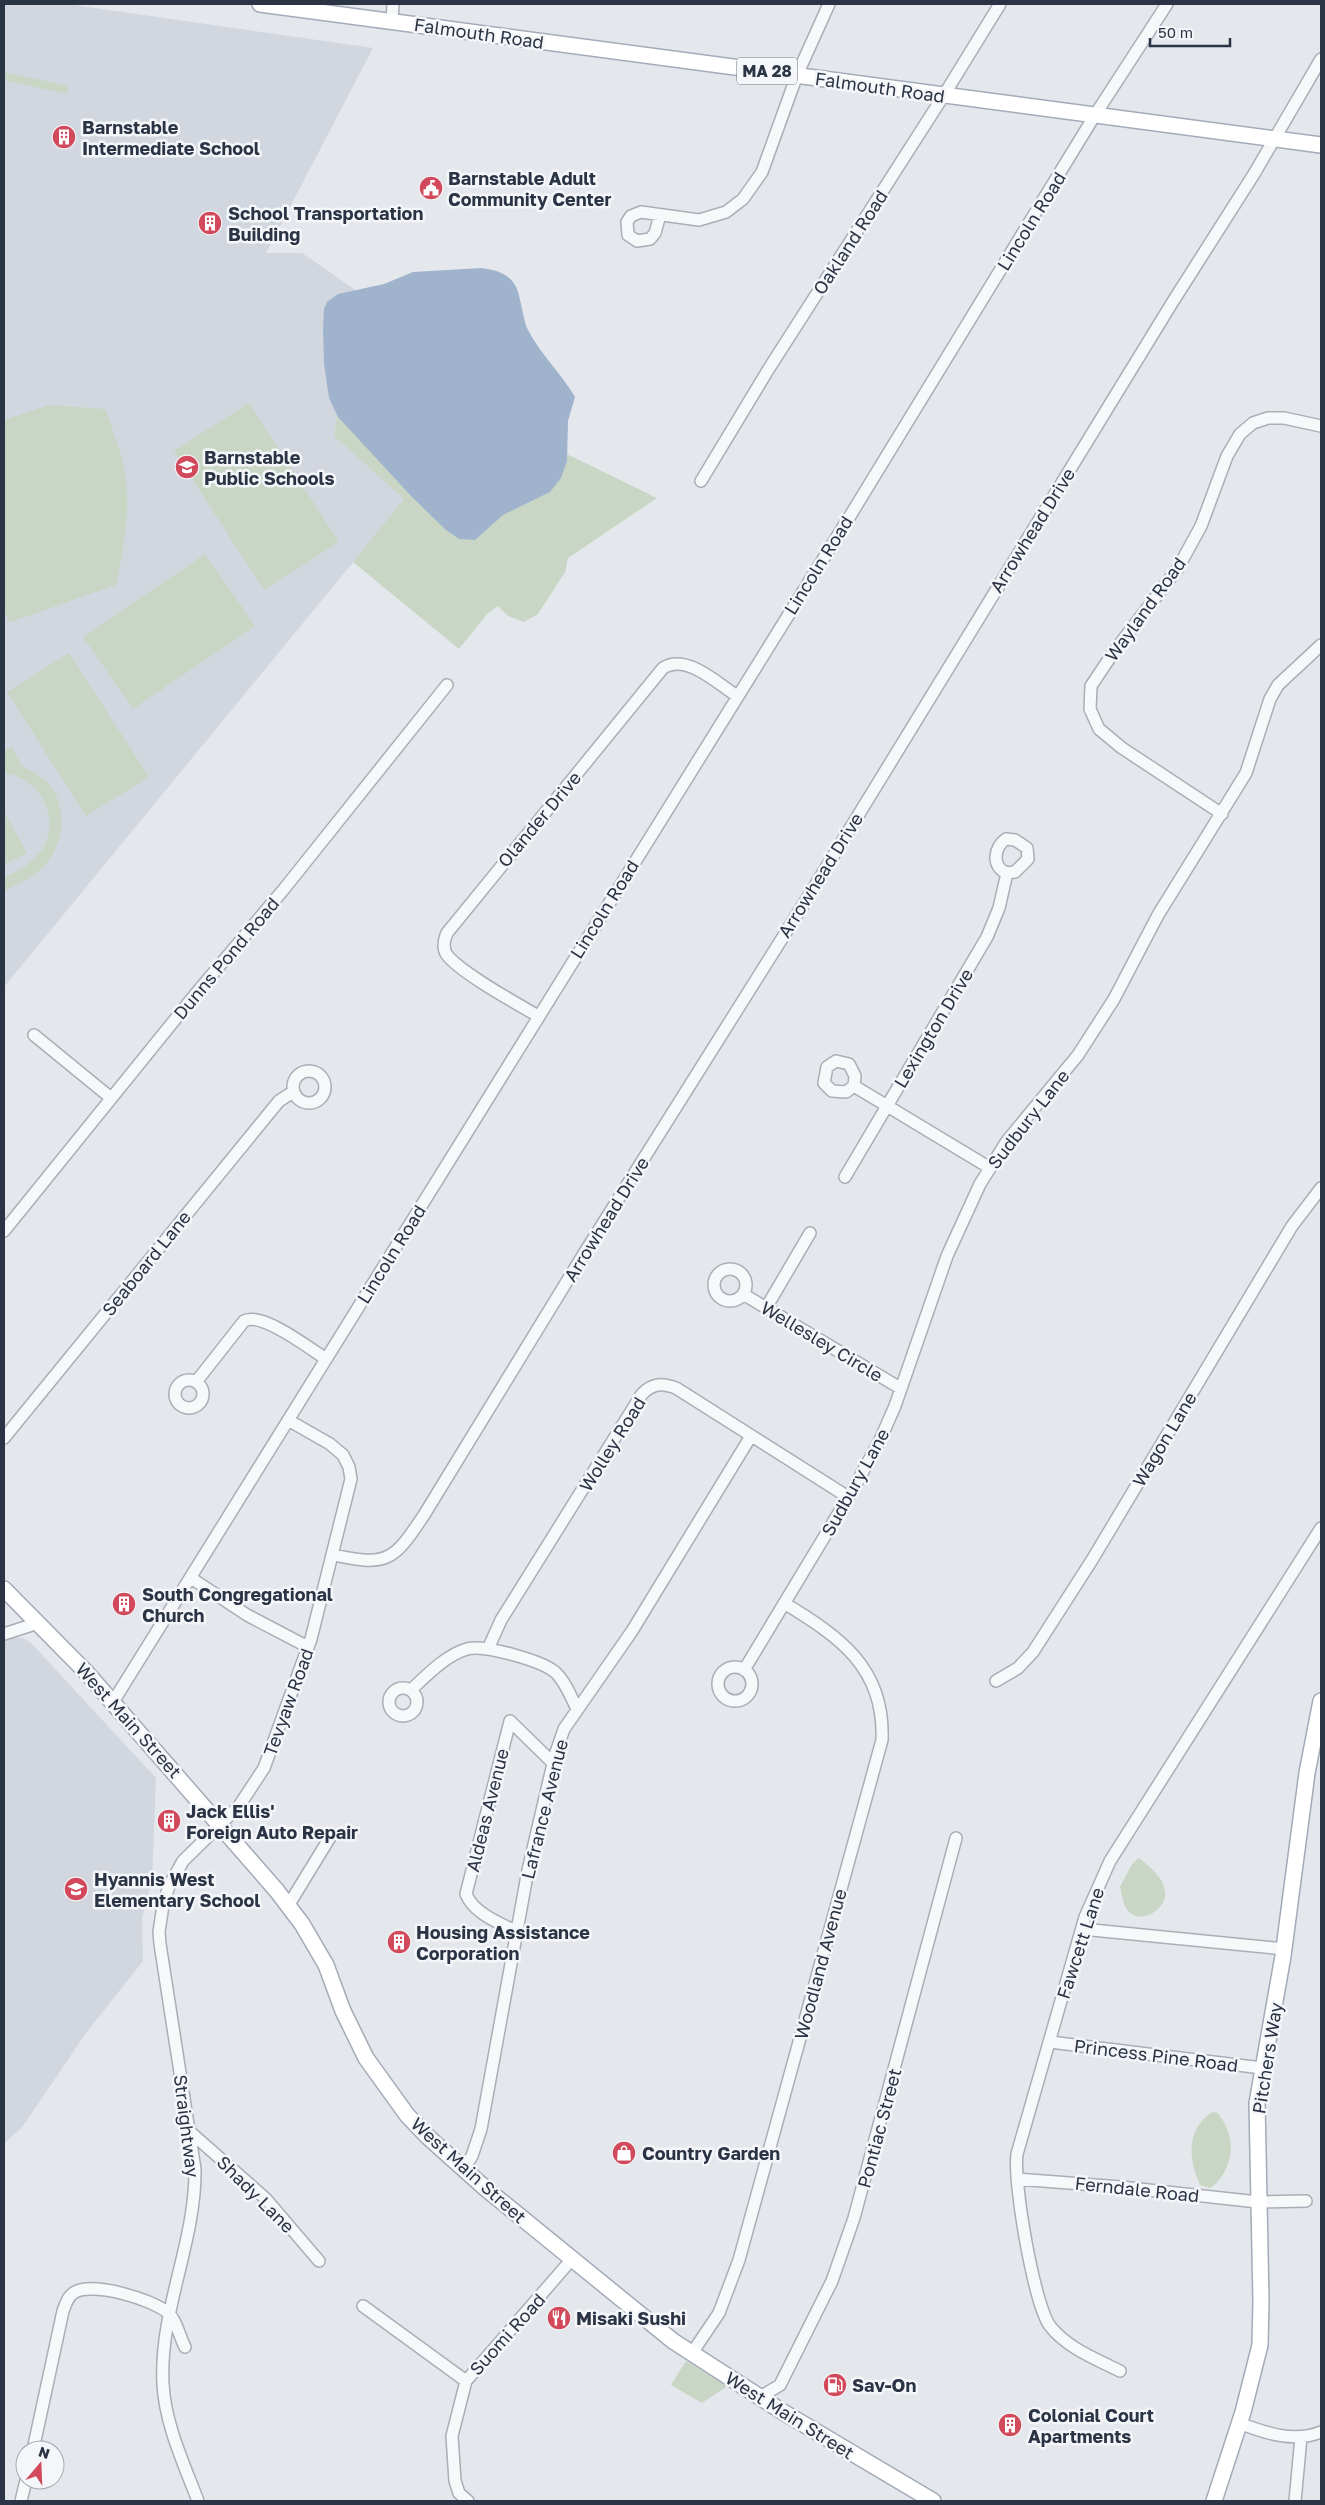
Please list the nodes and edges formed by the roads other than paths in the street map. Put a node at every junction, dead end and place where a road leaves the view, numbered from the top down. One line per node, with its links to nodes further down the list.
1 (260, 4): 6 (main road, Falmouth Road / MA 28)
2 (393, 4): 6 (street)
3 (829, 4): 8 (street)
4 (1000, 4): 9 (street, Oakland Road)
5 (1167, 4): 10 (street, Lincoln Road)
6 (392, 22): 8 (main road, Falmouth Road / MA 28)
7 (1321, 59): 11 (street, Arrowhead Drive)
8 (797, 75): 9 (main road, Falmouth Road / MA 28); 13 (street)
9 (944, 95): 10 (main road, Falmouth Road / MA 28); 15 (street, Oakland Road)
10 (1095, 116): 11 (main road, Falmouth Road / MA 28); 18 (street, Lincoln Road)
11 (1274, 140): 12 (main road, Falmouth Road / MA 28); 42 (street, Arrowhead Drive)
12 (1321, 145)
13 (660, 215)
14 (1321, 426): 19 (street, Wayland Road)
15 (701, 480)
16 (1321, 645): 19 (street, Sudbury Lane)
17 (447, 685): 25 (street, Dunns Pond Road)
18 (737, 696): 21 (street, Lincoln Road); 21 (street, Olander Drive)
19 (1222, 814): 27 (street, Sudbury Lane)
20 (1007, 873): 26 (street, Lexington Drive)
21 (538, 1016): 34 (street, Lincoln Road)
22 (34, 1035): 25 (street)
23 (854, 1086): 26 (street)
24 (293, 1092): 39 (street, Seaboard Lane)
25 (111, 1098): 30 (street, Dunns Pond Road)
26 (886, 1106): 27 (street); 28 (street, Lexington Drive)
27 (990, 1168): 36 (street, Sudbury Lane)
28 (845, 1177)
29 (1321, 1188): 51 (street, Wagon Lane)
30 (4, 1231)
31 (810, 1233): 33 (street)
32 (743, 1294): 33 (street, Wellesley Circle)
33 (766, 1308): 36 (street, Wellesley Circle)
34 (326, 1359): 35 (street); 37 (street, Lincoln Road)
35 (196, 1382)
36 (900, 1388): 40 (street, Sudbury Lane)
37 (288, 1420): 42 (street, Tevyaw Road); 43 (street, Lincoln Road)
38 (751, 1436): 40 (street, Wolley Road); 49 (street, Wolley Road); 55 (street, Lafrance Avenue)
39 (4, 1438)
40 (848, 1497): 45 (street, Sudbury Lane)
41 (1321, 1528): 61 (street, Fawcett Lane)
42 (334, 1555): 48 (street, Tevyaw Road)
43 (191, 1578): 48 (street); 53 (street, Lincoln Road)
44 (4, 1588): 46 (main road, West Main Street)
45 (784, 1603): 50 (street, Sudbury Lane); 76 (street, Woodland Avenue)
46 (38, 1623): 47 (street); 53 (main road, West Main Street)
47 (4, 1634)
48 (308, 1647): 57 (street, Tevyaw Road)
49 (488, 1649): 52 (street); 55 (street)
50 (744, 1670)
51 (996, 1682)
52 (411, 1690)
53 (113, 1702): 57 (main road, West Main Street)
54 (1321, 1702): 63 (main road, Pitchers Way)
55 (577, 1709): 56 (street, Lafrance Avenue)
56 (553, 1763): 62 (street, Lafrance Avenue); 62 (street, Aldeas Avenue)
57 (220, 1826): 60 (main road, West Main Street); 66 (street, Straightway)
58 (332, 1834): 60 (street)
59 (956, 1838): 79 (street, Pontiac Street)
60 (288, 1906): 67 (main road, West Main Street)
61 (1082, 1929): 63 (street); 64 (street, Fawcett Lane)
62 (517, 1932): 67 (street, Lafrance Avenue)
63 (1284, 1949): 65 (main road, Pitchers Way)
64 (1050, 2042): 65 (street, Princess Pine Road); 68 (street, Fawcett Lane)
65 (1262, 2068): 70 (main road, Pitchers Way)
66 (190, 2131): 72 (street, Shady Lane); 74 (street, Straightway)
67 (463, 2169): 71 (main road, West Main Street)
68 (1016, 2179): 70 (street, Ferndale Road); 77 (street, Fawcett Lane)
69 (1306, 2201): 70 (street, Ferndale Road)
70 (1258, 2202): 80 (main road, Pitchers Way)
71 (572, 2259): 76 (main road, West Main Street); 78 (street, Suomi Road)
72 (319, 2261)
73 (363, 2306): 78 (street)
74 (170, 2314): 75 (street); 83 (street); 84 (street, Straightway)
75 (185, 2347)
76 (692, 2354): 79 (main road, West Main Street)
77 (1120, 2371)
78 (466, 2381): 85 (street, Suomi Road)
79 (760, 2397): 86 (main road, West Main Street)
80 (1239, 2423): 82 (street); 87 (main road, Pitchers Way)
81 (1321, 2432): 82 (street)
82 (1302, 2437): 88 (street)
83 (35, 2440)
84 (198, 2501)
85 (468, 2501)
86 (933, 2501)
87 (1214, 2501)
88 (1295, 2501)

